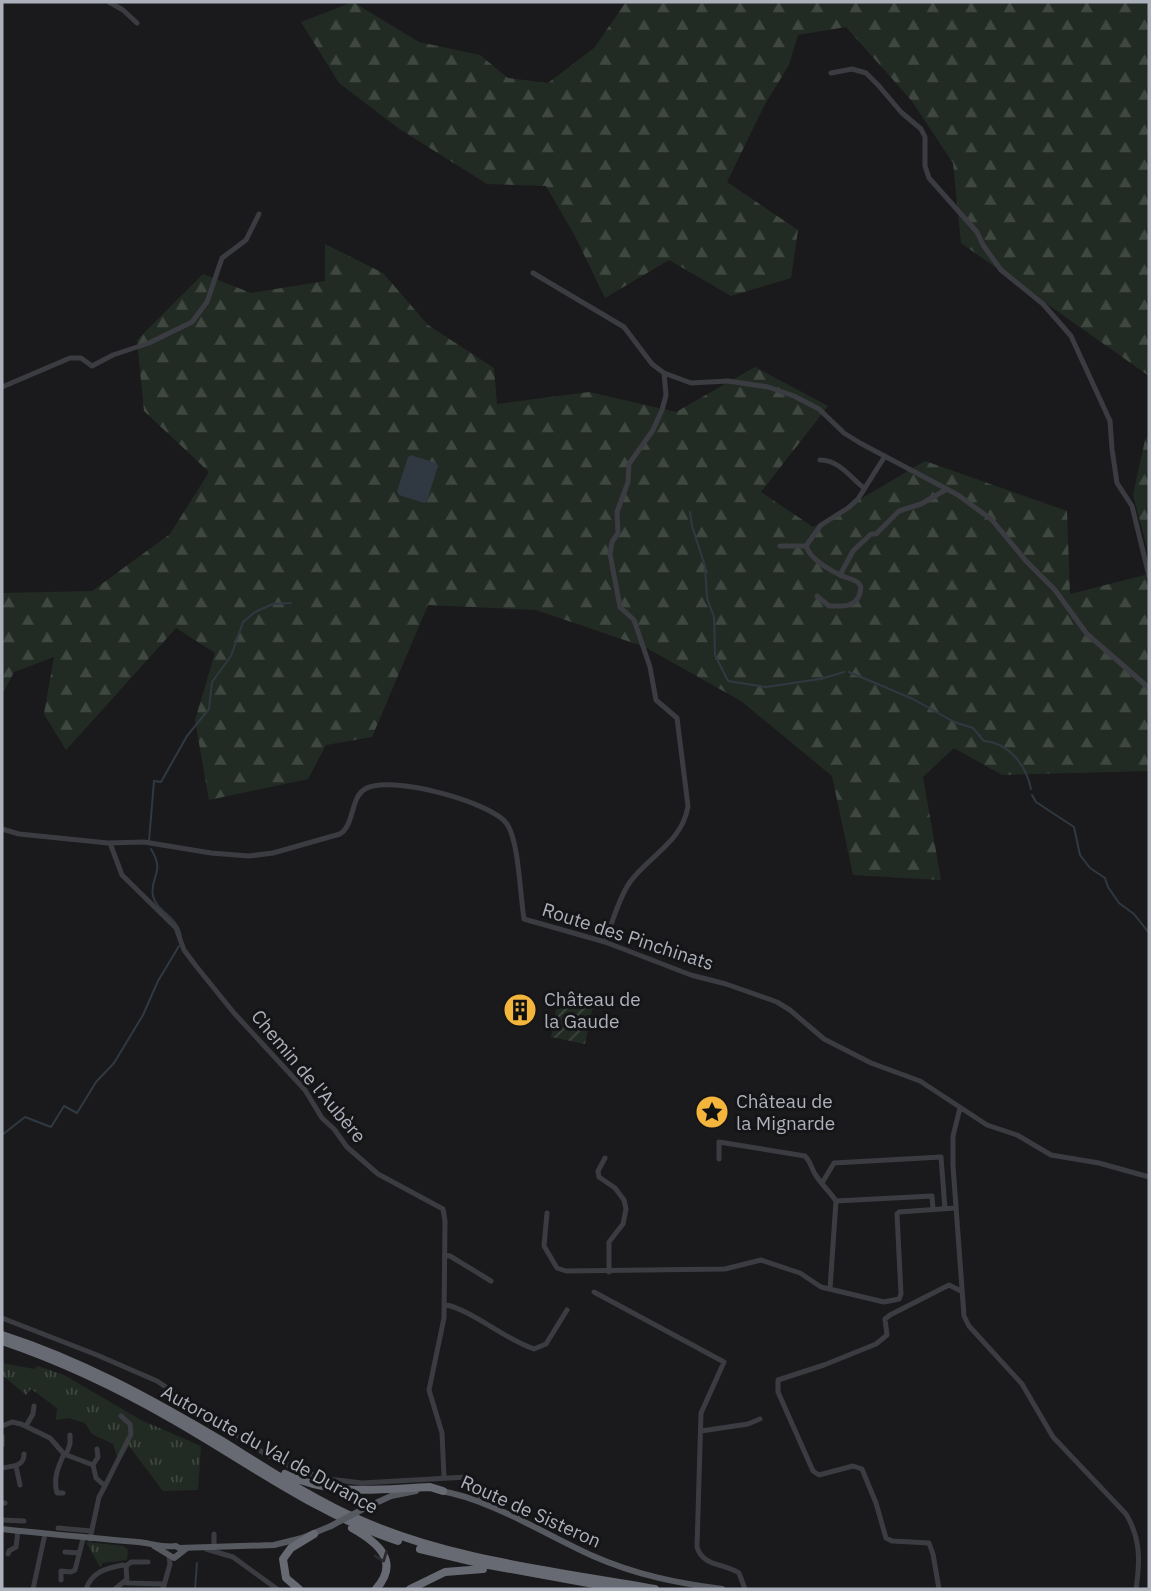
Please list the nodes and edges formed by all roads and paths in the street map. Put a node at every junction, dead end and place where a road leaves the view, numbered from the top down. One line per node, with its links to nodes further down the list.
1 (109, 2): 2 (street)
2 (137, 23)
3 (831, 73): 15 (street)
4 (259, 214): 7 (street)
5 (533, 273): 6 (street)
6 (664, 373): 8 (street); 20 (street)
7 (2, 387)
8 (885, 456): 10 (street); 11 (street)
9 (820, 460): 10 (street)
10 (864, 488): 13 (street)
11 (947, 489): 14 (street); 17 (street)
12 (780, 546): 13 (street)
13 (806, 546): 14 (street)
14 (840, 575): 16 (street)
15 (1149, 576)
16 (817, 596)
17 (1149, 688)
18 (2, 829): 19 (street, Route des Pinchinats)
19 (110, 843): 20 (street, Route des Pinchinats); 33 (street, Chemin de l'Aubère)
20 (605, 942): 21 (street, Route des Pinchinats)
21 (960, 1108): 24 (street, Route des Pinchinats); 28 (street)
22 (605, 1158): 34 (street)
23 (719, 1159): 25 (street)
24 (1149, 1177)
25 (822, 1183): 27 (street); 30 (street)
26 (897, 1197): 27 (street); 29 (street); 32 (street)
27 (836, 1201): 36 (street)
28 (955, 1208): 30 (street); 37 (street)
29 (933, 1209): 30 (street); 32 (street)
30 (945, 1209)
31 (547, 1213): 34 (street)
32 (897, 1214): 36 (street)
33 (445, 1255): 35 (street); 39 (street, Chemin de l'Aubère)
34 (609, 1272): 36 (street)
35 (491, 1282)
36 (830, 1289)
37 (961, 1291): 101 (street); 102 (street)
38 (594, 1292): 50 (street)
39 (444, 1304): 40 (street); 60 (street, Chemin de l'Aubère)
40 (567, 1310)
41 (2, 1318): 60 (street)
42 (2, 1335): 44 (highway, Autoroute du Val de Durance)
43 (2, 1341): 65 (highway, Autoroute du Val de Durance)
44 (150, 1399): 63 (highway); 98 (highway, Autoroute du Val de Durance)
45 (34, 1406): 49 (street)
46 (121, 1416): 62 (street)
47 (760, 1419): 50 (street)
48 (2, 1426): 49 (street)
49 (26, 1426): 56 (street)
50 (701, 1431): 100 (street)
51 (2, 1436): 53 (street)
52 (70, 1436): 56 (street)
53 (2, 1445)
54 (97, 1449): 58 (street)
55 (24, 1454): 57 (street)
56 (65, 1454): 58 (street); 64 (street)
57 (16, 1465): 59 (street); 61 (street)
58 (93, 1465): 62 (street)
59 (2, 1468)
60 (444, 1477): 66 (street)
61 (20, 1485)
62 (105, 1486): 75 (street)
63 (443, 1491): 66 (main road, Route de Sisteron); 74 (main road, Route de Sisteron, bridge)
64 (63, 1493)
65 (296, 1493): 89 (highway, Autoroute du Val de Durance); 95 (highway, one-way to 95)
66 (481, 1503): 99 (main road, Route de Sisteron)
67 (2, 1520): 68 (street)
68 (24, 1521)
69 (58, 1528): 75 (street)
70 (2, 1529): 71 (main road)
71 (18, 1531): 72 (main road); 81 (street)
72 (45, 1534): 75 (main road); 90 (street)
73 (214, 1534): 77 (street)
74 (314, 1534): 76 (main road, Route de Sisteron); 94 (highway)
75 (88, 1536): 80 (street); 82 (main road)
76 (228, 1545): 77 (main road, Route de Sisteron); 83 (street)
77 (214, 1546): 78 (main road, Route de Sisteron)
78 (189, 1547): 82 (main road); 83 (street)
79 (65, 1552): 80 (street)
80 (79, 1553): 86 (street)
81 (8, 1554)
82 (173, 1554): 88 (street)
83 (233, 1557): 93 (street)
84 (148, 1562): 85 (street)
85 (126, 1566): 87 (street); 91 (street)
86 (61, 1580)
87 (125, 1580): 88 (street); 92 (street)
88 (164, 1587)
89 (607, 1587): 96 (highway); 97 (highway, Autoroute du Val de Durance)
90 (33, 1589)
91 (86, 1589)
92 (115, 1589)
93 (277, 1589)
94 (299, 1589)
95 (376, 1589)
96 (410, 1589)
97 (621, 1589)
98 (655, 1589)
99 (722, 1589)
100 (746, 1589)
101 (939, 1589)
102 (1136, 1589)

